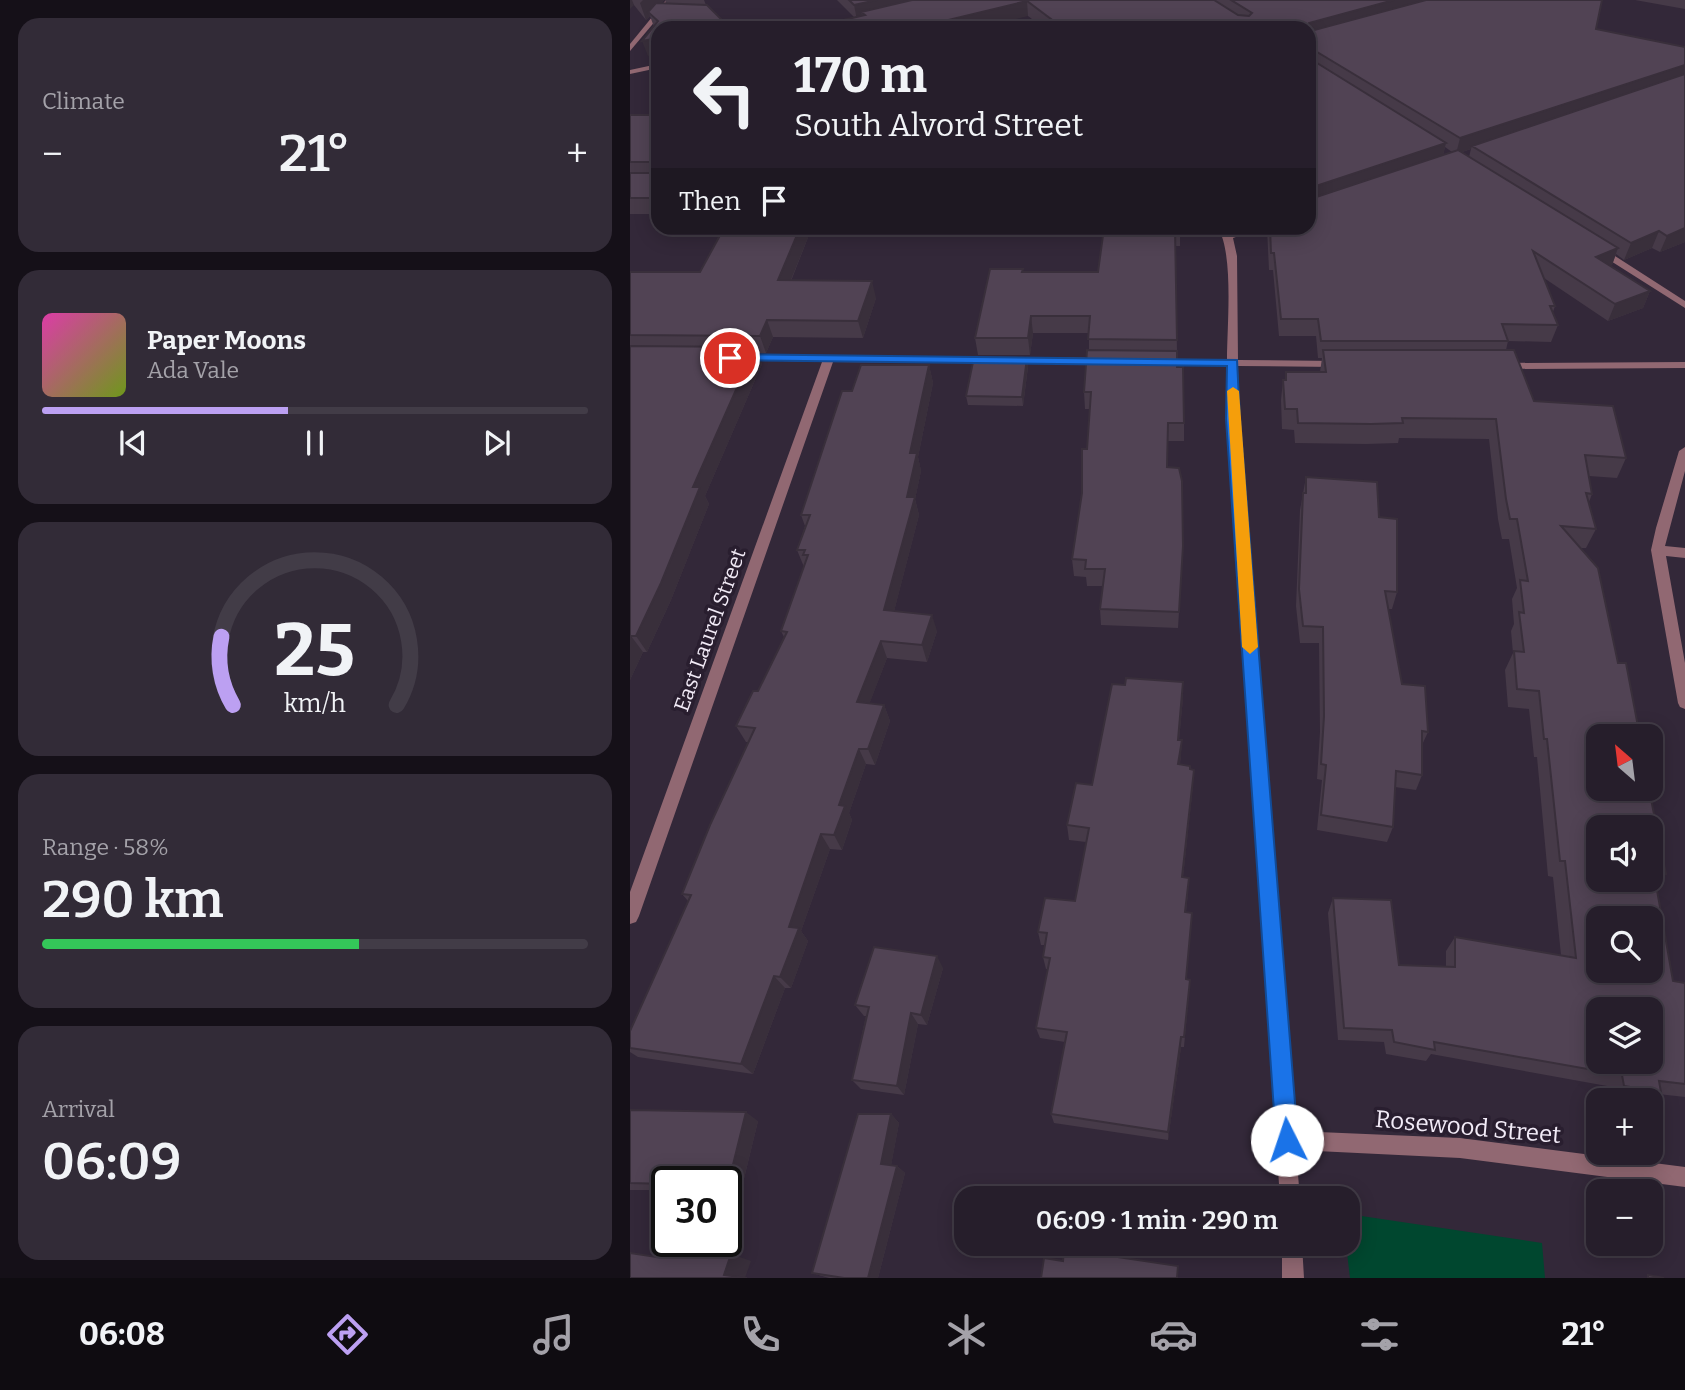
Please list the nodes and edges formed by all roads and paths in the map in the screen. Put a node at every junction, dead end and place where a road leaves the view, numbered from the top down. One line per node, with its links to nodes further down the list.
1 (670, 0): 2 (street)
2 (653, 21)
3 (651, 23): 4 (street)
4 (630, 49)
5 (651, 68): 6 (street)
6 (630, 72)
7 (1227, 235): 14 (street)
8 (1583, 240): 9 (street)
9 (1685, 305)
10 (723, 358): 11 (street)
11 (829, 358): 12 (street); 22 (street, East Laurel Street)
12 (1121, 361)
13 (1149, 362): 14 (street)
14 (1233, 363): 15 (street); 23 (street)
15 (1354, 365)
16 (1685, 365): 17 (street)
17 (1490, 366)
18 (1685, 451): 19 (street)
19 (1658, 550): 20 (street); 21 (street)
20 (1685, 553)
21 (1685, 703)
22 (630, 916)
23 (1287, 1140): 24 (street, Rosewood Street); 25 (street)
24 (1685, 1177)
25 (1289, 1186)
26 (1292, 1256): 27 (street)
27 (1293, 1278)

